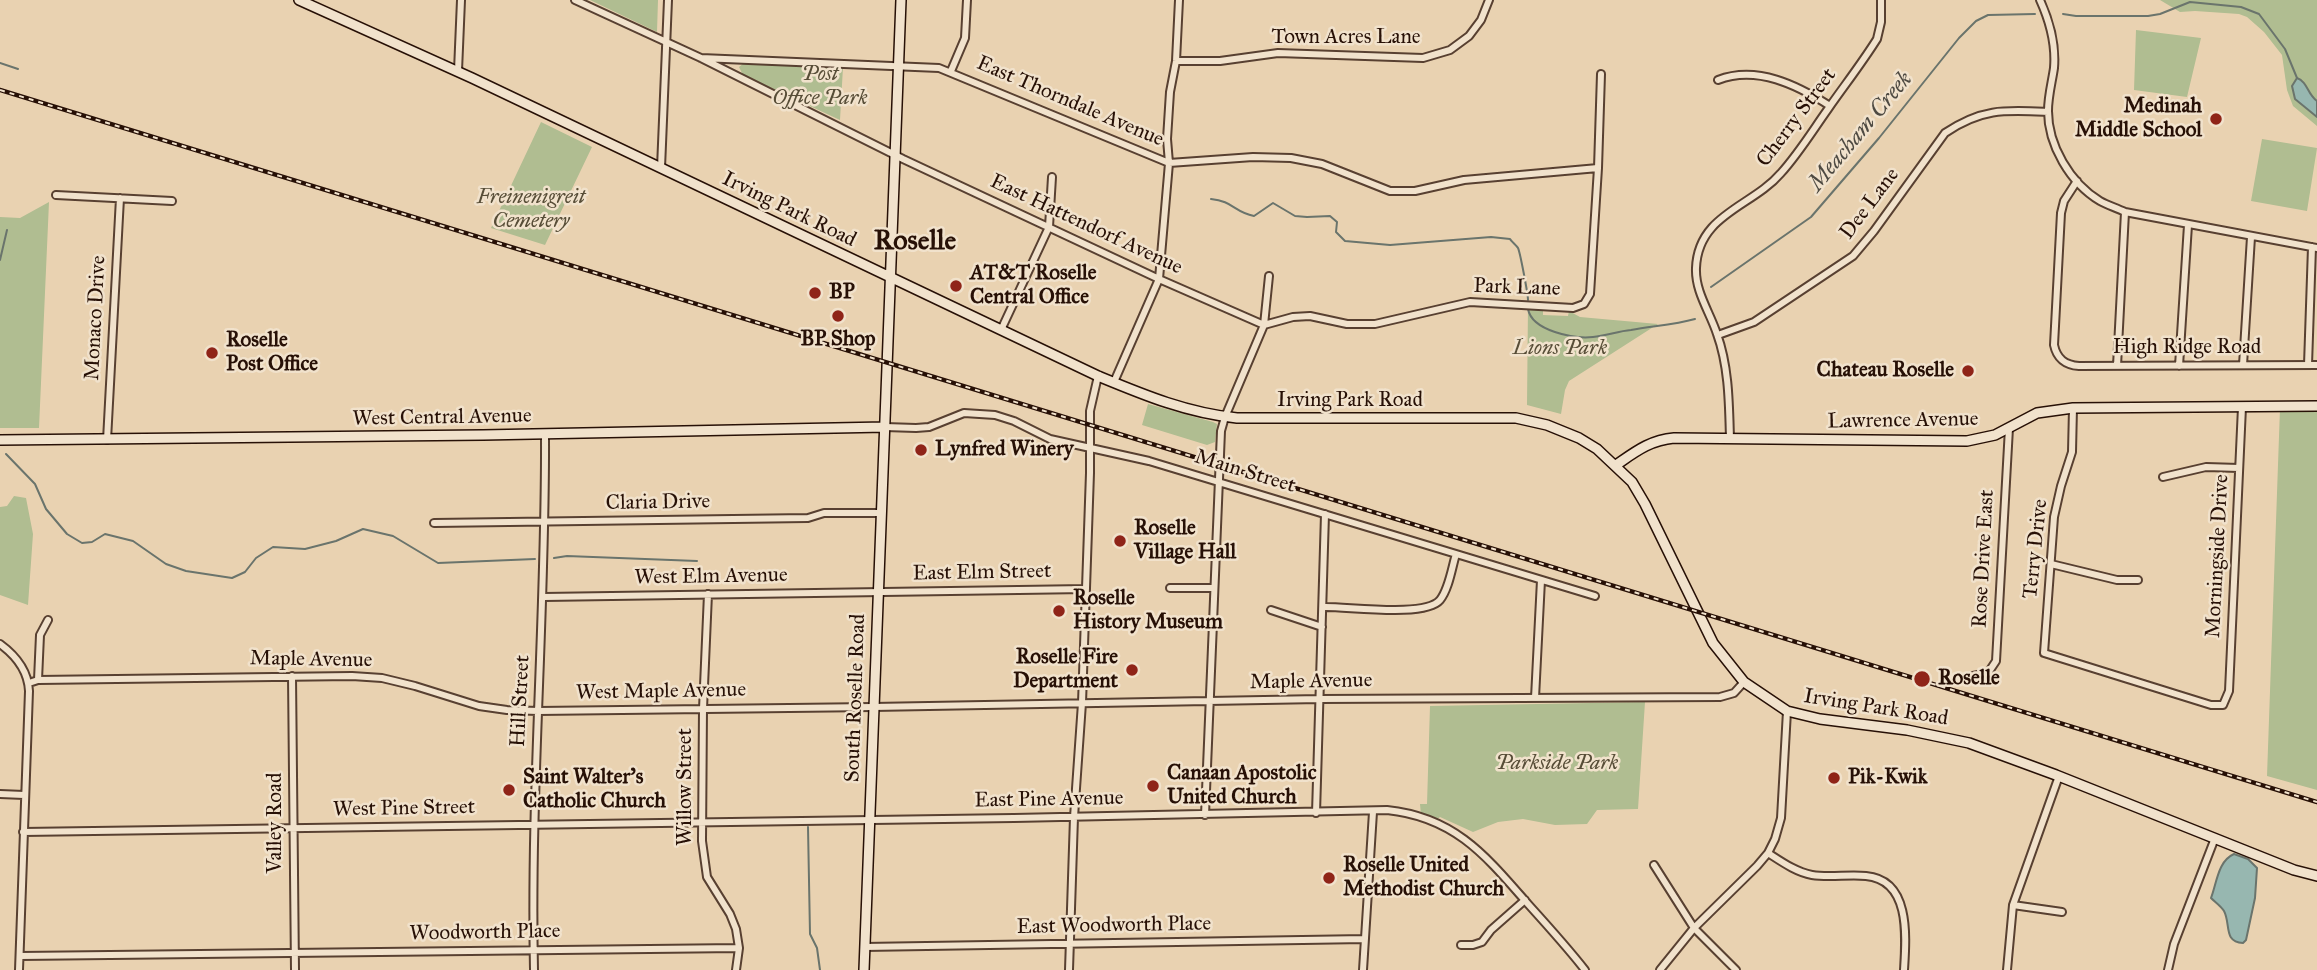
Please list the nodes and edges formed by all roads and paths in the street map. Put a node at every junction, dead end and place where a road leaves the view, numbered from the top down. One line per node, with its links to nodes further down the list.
1 (299, 0): 15 (main road, Irving Park Road)
2 (461, 0): 15 (street)
3 (575, 0): 11 (street, East Hattendorf Avenue)
4 (668, 0): 11 (street)
5 (901, 0): 14 (main road, South Roselle Road)
6 (967, 0): 16 (street)
7 (1180, 0): 13 (street)
8 (1489, 0): 13 (street, Town Acres Lane)
9 (1881, 0): 19 (street, Cherry Street)
10 (2040, 0): 20 (street)
11 (666, 43): 12 (street, East Hattendorf Avenue); 23 (street)
12 (701, 58): 14 (street, East Thorndale Avenue); 21 (street, East Hattendorf Avenue)
13 (1176, 61): 22 (street)
14 (898, 66): 16 (street, East Thorndale Avenue); 21 (main road, South Roselle Road)
15 (458, 71): 23 (main road, Irving Park Road)
16 (951, 71): 22 (street, East Thorndale Avenue)
17 (1601, 74): 24 (street, Park Lane)
18 (1718, 80): 19 (street)
19 (1830, 106): 41 (street, Cherry Street)
20 (2048, 111): 26 (street); 41 (street, Dee Lane)
21 (895, 155): 32 (street, East Hattendorf Avenue); 36 (main road, South Roselle Road)
22 (1169, 163): 24 (street, East Thorndale Avenue); 37 (street)
23 (661, 168): 36 (main road, Irving Park Road)
24 (1598, 168): 39 (street, Park Lane)
25 (1052, 177): 32 (street)
26 (2077, 181): 30 (street); 45 (street, High Ridge Road)
27 (56, 195): 28 (street)
28 (120, 198): 29 (street); 58 (street, Monaco Drive)
29 (172, 201)
30 (2125, 212): 31 (street); 45 (street)
31 (2188, 225): 33 (street); 46 (street)
32 (1049, 227): 37 (street, East Hattendorf Avenue); 40 (street)
33 (2251, 237): 34 (street); 42 (street)
34 (2315, 248): 38 (street)
35 (1269, 276): 39 (street)
36 (891, 278): 40 (main road, Irving Park Road); 53 (main road, South Roselle Road)
37 (1159, 279): 39 (street, East Hattendorf Avenue); 48 (street)
38 (2314, 287): 43 (street)
39 (1264, 325): 52 (street)
40 (1001, 330): 47 (main road, Irving Park Road)
41 (1718, 335): 56 (street, Cherry Street)
42 (2243, 365): 43 (street, High Ridge Road); 46 (street, High Ridge Road)
43 (2308, 365): 44 (street, High Ridge Road)
44 (2317, 365)
45 (2117, 366): 46 (street, High Ridge Road)
46 (2179, 366)
47 (1098, 376): 48 (main road, Irving Park Road); 59 (street)
48 (1114, 382): 52 (main road, Irving Park Road)
49 (2317, 406): 50 (main road, Lawrence Avenue)
50 (2242, 407): 51 (main road, Lawrence Avenue); 61 (street, Morningside Drive)
51 (2073, 408): 54 (main road, Lawrence Avenue); 69 (street, Terry Drive)
52 (1225, 417): 60 (main road, Irving Park Road); 63 (street)
53 (885, 427): 55 (main road, West Central Avenue); 59 (street, Main Street); 64 (main road, South Roselle Road)
54 (2009, 429): 56 (main road, Lawrence Avenue); 86 (street, Rose Drive East)
55 (545, 434): 58 (main road, West Central Avenue); 66 (street, Hill Street)
56 (1730, 439): 60 (main road, Lawrence Avenue)
57 (0, 440): 58 (main road, West Central Avenue)
58 (107, 440)
59 (1090, 449): 63 (street, Main Street); 74 (street)
60 (1616, 465): 88 (main road, Irving Park Road)
61 (2239, 468): 62 (street); 84 (street, Morningside Drive)
62 (2163, 477)
63 (1218, 482): 65 (street, Main Street); 73 (street)
64 (881, 513): 66 (street, Claria Drive); 75 (main road, South Roselle Road)
65 (1325, 514): 68 (street, Main Street); 79 (street)
66 (545, 522): 67 (street, Claria Drive); 78 (street, Hill Street)
67 (434, 523)
68 (1456, 554): 70 (street, Main Street); 79 (street)
69 (2051, 564): 71 (street); 84 (street, Terry Drive)
70 (1541, 580): 77 (street, Main Street); 91 (street)
71 (2138, 580)
72 (1170, 588): 73 (street)
73 (1214, 588): 93 (street)
74 (1086, 589): 75 (street, East Elm Street); 94 (street)
75 (878, 592): 76 (street, West Elm Avenue); 95 (main road, South Roselle Road)
76 (708, 594): 78 (street, West Elm Avenue); 96 (street, Willow Street)
77 (1595, 596)
78 (544, 597): 97 (street, Hill Street)
79 (1322, 607): 82 (street)
80 (1271, 610): 82 (street)
81 (48, 620): 87 (street)
82 (1322, 627): 92 (street)
83 (0, 644): 89 (street)
84 (2044, 653)
85 (292, 676): 87 (street, Maple Avenue); 90 (street, Maple Avenue); 109 (street, Valley Road)
86 (1973, 676)
87 (38, 680): 89 (street)
88 (1744, 682): 91 (street, Maple Avenue); 98 (main road, Irving Park Road)
89 (29, 683): 101 (street)
90 (450, 697): 97 (street, West Maple Avenue)
91 (1535, 698): 92 (street, Maple Avenue)
92 (1320, 699): 93 (street, Maple Avenue); 103 (street)
93 (1210, 701): 94 (street, Maple Avenue); 104 (street)
94 (1082, 703): 95 (street, Maple Avenue); 105 (street)
95 (873, 708): 96 (street, West Maple Avenue); 106 (main road, South Roselle Road)
96 (703, 709): 97 (street, West Maple Avenue); 107 (street, Willow Street)
97 (538, 711): 108 (street, Hill Street)
98 (1787, 711): 99 (main road, Irving Park Road); 112 (street)
99 (2059, 775): 111 (main road, Irving Park Road); 116 (street)
100 (0, 793): 101 (street)
101 (24, 795): 110 (street)
102 (1373, 812): 103 (street, East Pine Avenue); 115 (street, East Pine Avenue); 119 (street)
103 (1316, 813): 104 (street, East Pine Avenue)
104 (1205, 815): 105 (street, East Pine Avenue)
105 (1074, 817): 106 (street, East Pine Avenue); 120 (street)
106 (869, 820): 107 (street, West Pine Street); 122 (main road, South Roselle Road)
107 (702, 823): 108 (street, West Pine Street); 123 (street, Willow Street)
108 (533, 825): 109 (street, West Pine Street); 124 (street, Hill Street)
109 (293, 828): 110 (street, West Pine Street); 125 (street, Valley Road)
110 (23, 832): 126 (street)
111 (2215, 838): 114 (main road, Irving Park Road); 139 (street)
112 (1768, 853): 118 (street); 137 (street)
113 (1654, 865): 118 (street)
114 (2317, 876)
115 (1525, 900): 121 (street); 134 (street, East Pine Avenue)
116 (2013, 905): 117 (street); 138 (street)
117 (2062, 912)
118 (1694, 928): 135 (street); 136 (street)
119 (1365, 939): 120 (street, East Woodworth Place); 133 (street)
120 (1070, 944): 122 (street, East Woodworth Place); 132 (street)
121 (1461, 945)
122 (864, 947): 131 (main road, South Roselle Road)
123 (739, 948): 124 (street, Woodworth Place); 130 (street, Willow Street)
124 (533, 950): 125 (street, Woodworth Place); 129 (street, Hill Street)
125 (295, 953): 126 (street, Woodworth Place); 128 (street, Valley Road)
126 (20, 956): 127 (street)
127 (19, 970)
128 (295, 970)
129 (534, 970)
130 (736, 970)
131 (863, 970)
132 (1069, 970)
133 (1363, 970)
134 (1585, 970)
135 (1660, 970)
136 (1736, 970)
137 (1904, 970)
138 (2007, 970)
139 (2168, 970)

